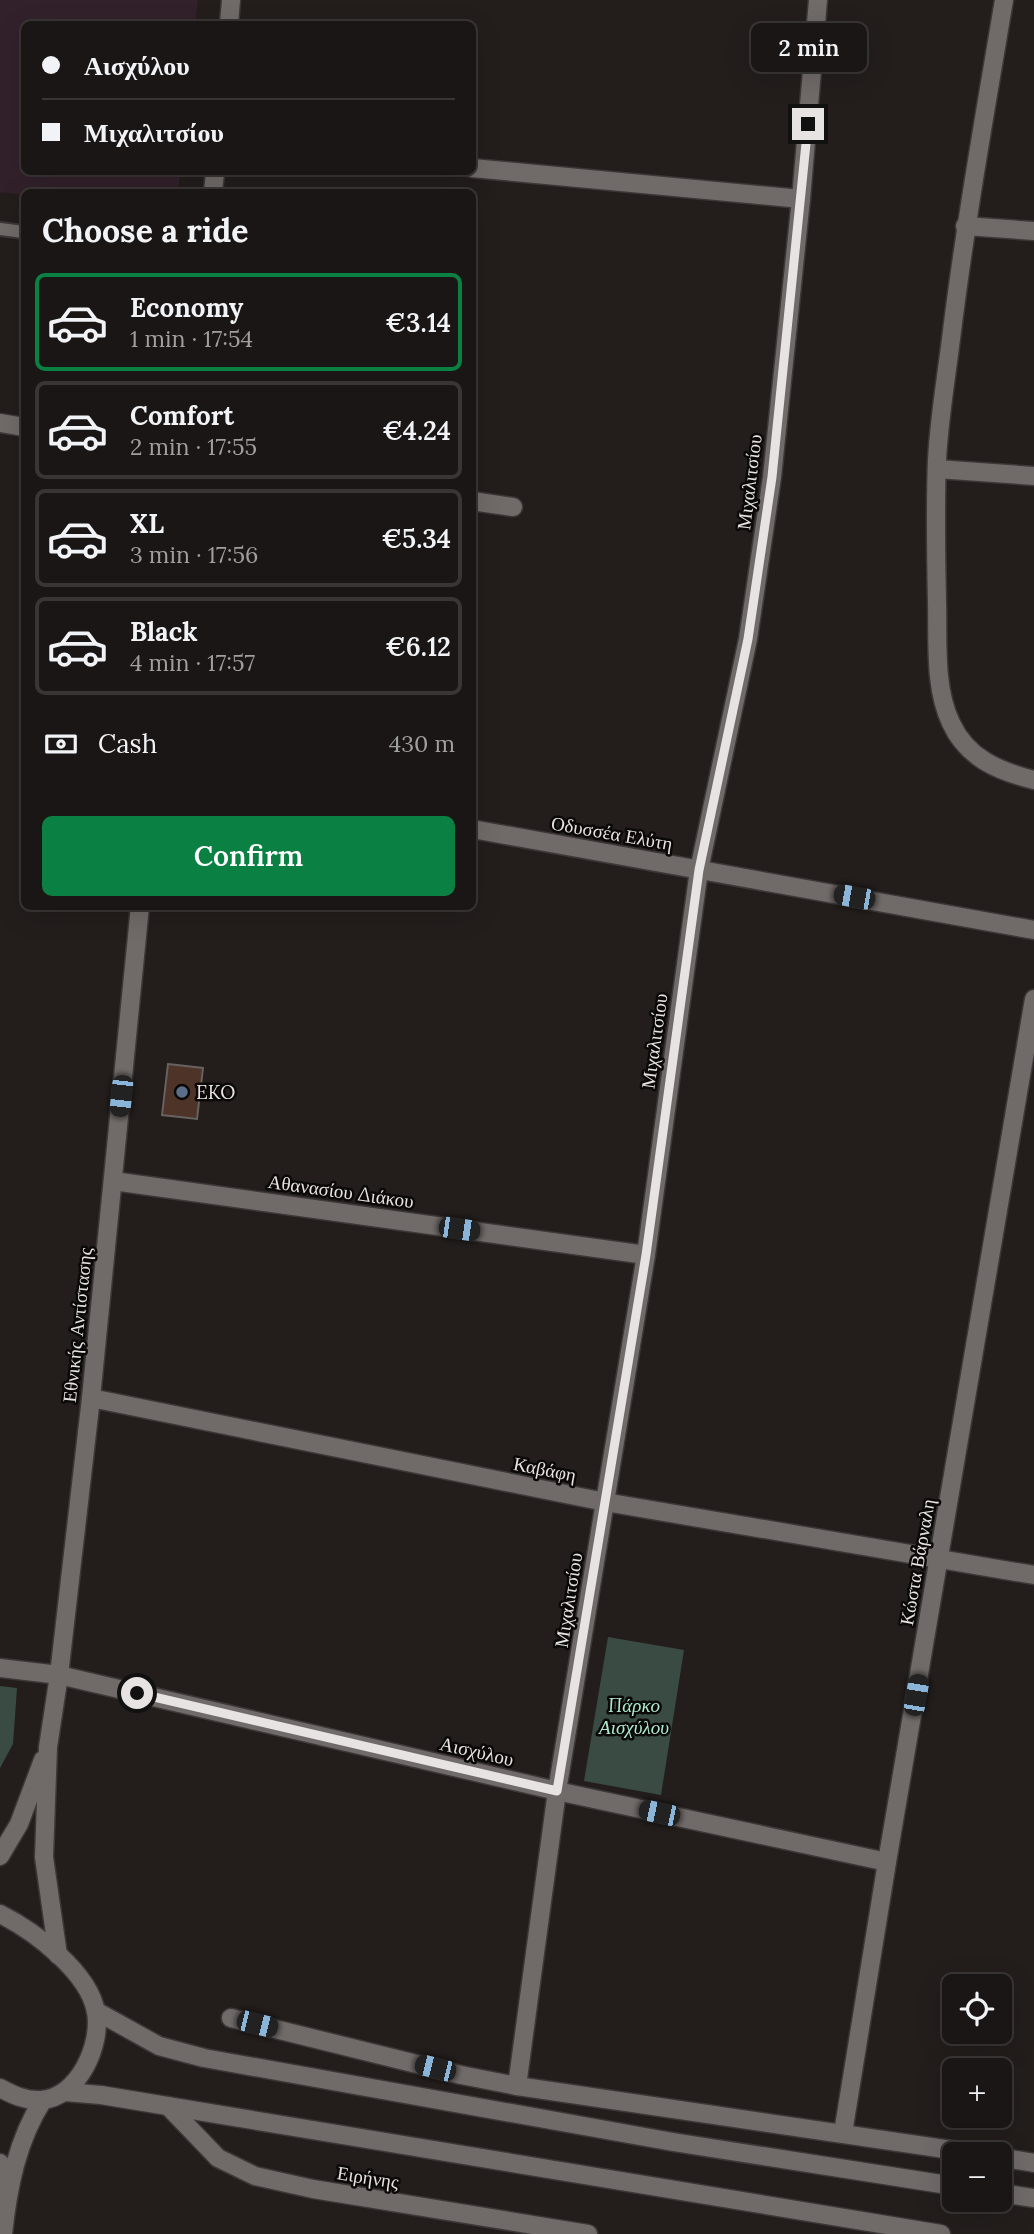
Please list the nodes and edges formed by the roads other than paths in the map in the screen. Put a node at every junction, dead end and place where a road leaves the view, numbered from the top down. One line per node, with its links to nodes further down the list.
1 (231, 0): 4 (street)
2 (818, 0): 6 (street, Μιχαλιτσίου)
3 (1004, 0): 7 (street)
4 (229, 21)
5 (476, 168): 6 (street)
6 (801, 199): 19 (street, Μιχαλιτσίου)
7 (965, 226): 9 (street); 13 (street)
8 (0, 229): 10 (lane)
9 (1034, 231)
10 (21, 232)
11 (0, 423): 12 (street)
12 (21, 427)
13 (937, 469): 14 (street); 17 (street)
14 (1034, 476)
15 (476, 502): 16 (street)
16 (513, 507)
17 (1034, 780)
18 (476, 830): 19 (street, Οδυσσέα Ελύτη)
19 (699, 870): 21 (street, Οδυσσέα Ελύτη); 24 (street, Μιχαλιτσίου)
20 (140, 910): 23 (street, Εθνικής Αντίστασης)
21 (1034, 930)
22 (1034, 999): 27 (street, Κώστα Βάρναλη)
23 (113, 1181): 24 (street, Αθανασίου Διάκου); 25 (street, Εθνικής Αντίστασης)
24 (646, 1255): 26 (street, Μιχαλιτσίου)
25 (91, 1398): 26 (street, Καβάφη); 30 (street, Εθνικής Αντίστασης)
26 (605, 1502): 27 (street, Καβάφη); 32 (street, Μιχαλιτσίου)
27 (939, 1559): 28 (street, Καβάφη); 34 (street, Κώστα Βάρναλη)
28 (1034, 1575)
29 (0, 1668): 30 (street, Αισχύλου)
30 (59, 1675): 31 (street, Εθνικής Αντίστασης); 32 (street, Αισχύλου)
31 (48, 1747): 33 (street); 36 (street)
32 (557, 1791): 34 (street, Αισχύλου); 39 (street, Μιχαλιτσίου)
33 (0, 1856)
34 (887, 1862): 44 (street, Κώστα Βάρναλη)
35 (0, 1914): 36 (street)
36 (58, 1955): 37 (street)
37 (96, 2011): 41 (street); 49 (street)
38 (231, 2018): 39 (street)
39 (517, 2086): 44 (street)
40 (0, 2088): 42 (street)
41 (65, 2092): 42 (street); 43 (street)
42 (43, 2100): 50 (street)
43 (168, 2106): 54 (street, Ειρήνης); 55 (street)
44 (844, 2133): 45 (street)
45 (942, 2148)
46 (1012, 2159): 48 (street)
47 (0, 2163): 50 (street)
48 (1034, 2163)
49 (942, 2184)
50 (8, 2192): 53 (street)
51 (1012, 2195): 52 (street)
52 (1034, 2198)
53 (3, 2234)
54 (588, 2234)
55 (941, 2234)

